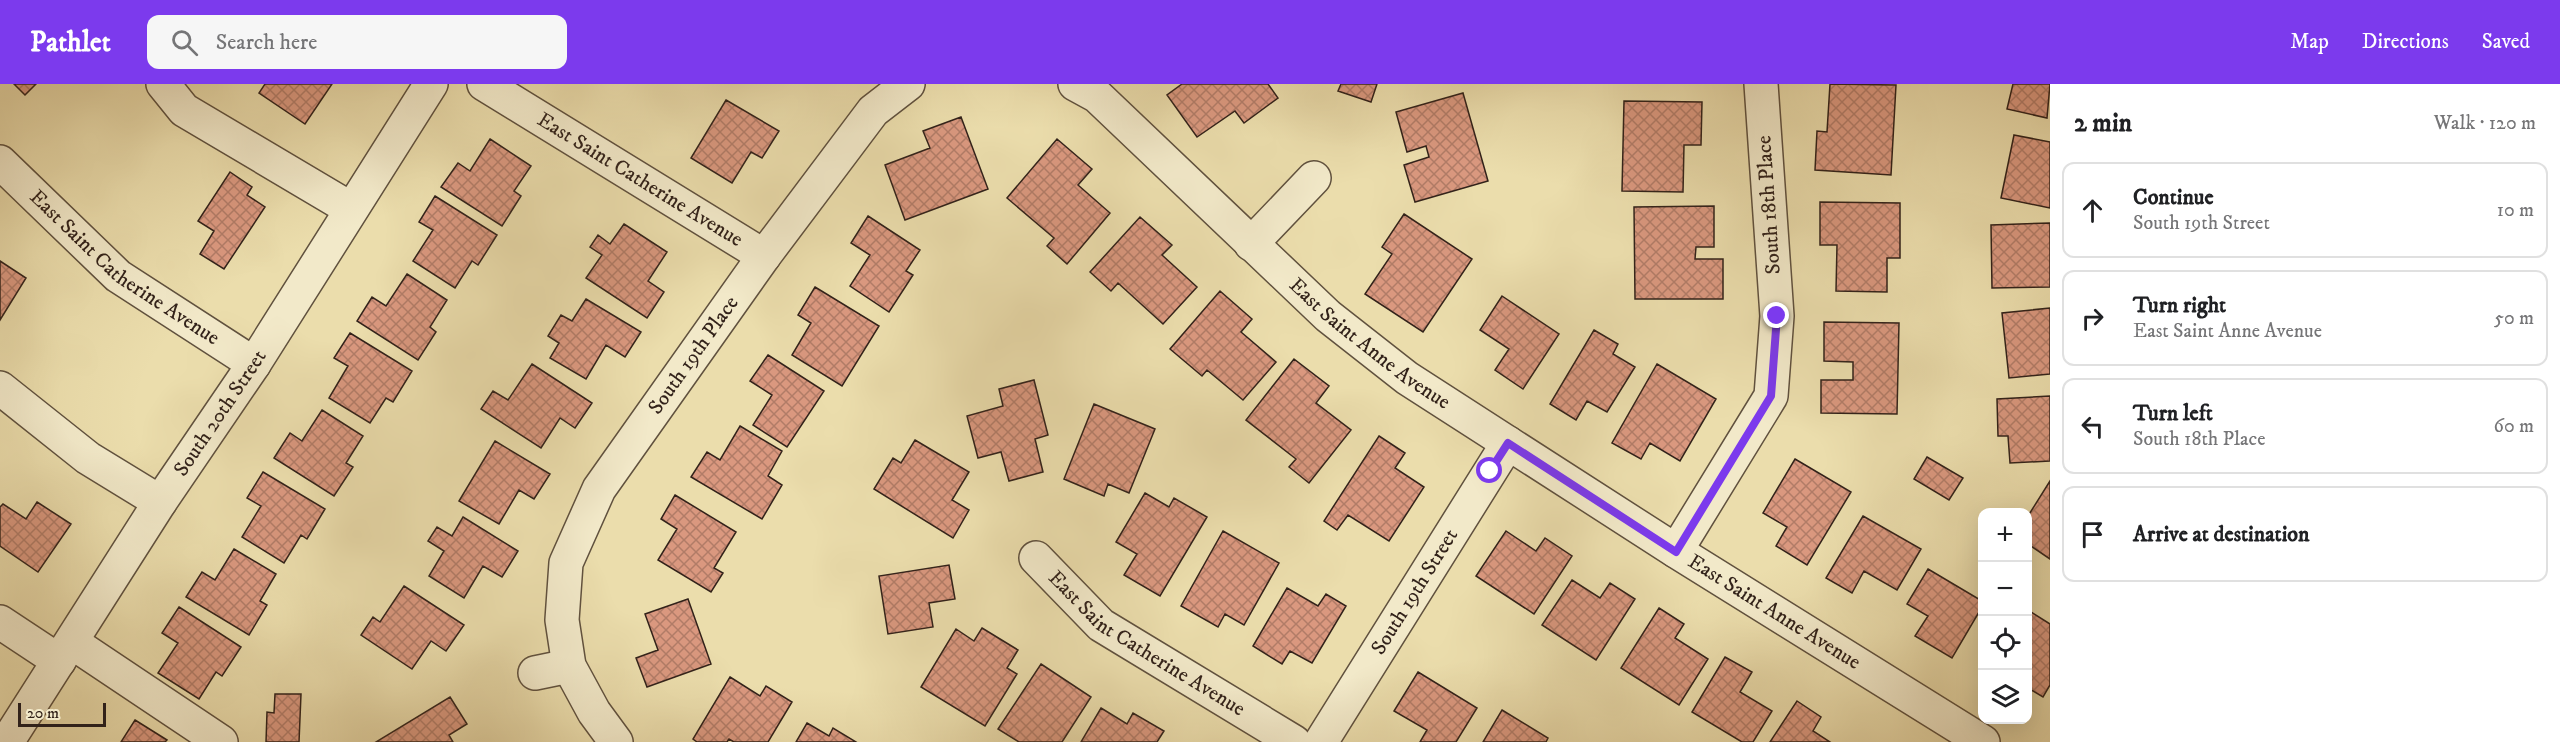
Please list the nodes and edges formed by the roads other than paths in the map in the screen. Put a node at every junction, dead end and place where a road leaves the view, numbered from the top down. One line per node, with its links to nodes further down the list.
1 (163, 84): 9 (street)
2 (431, 84): 9 (street, South 20th Street)
3 (484, 84): 11 (street, East Saint Catherine Avenue)
4 (908, 84): 11 (street, South 19th Place)
5 (1075, 84): 10 (street, East Saint Anne Avenue)
6 (1761, 84): 16 (street, South 18th Place)
7 (0, 162): 12 (street, East Saint Catherine Avenue)
8 (1314, 178): 10 (street)
9 (351, 209): 12 (street, South 20th Street)
10 (1251, 244): 14 (street, East Saint Anne Avenue)
11 (764, 256): 20 (street, South 19th Place)
12 (254, 364): 15 (street, South 20th Street)
13 (0, 388): 15 (street)
14 (1508, 443): 16 (street, East Saint Anne Avenue); 26 (street, South 19th Street)
15 (160, 502): 19 (street, South 20th Street)
16 (1676, 552): 27 (street, East Saint Anne Avenue)
17 (1036, 558): 25 (street, East Saint Catherine Avenue)
18 (0, 622): 19 (street)
19 (66, 652): 22 (street, South 20th Street); 23 (street)
20 (569, 666): 21 (street); 24 (street, South 19th Place)
21 (535, 673)
22 (7, 742)
23 (221, 742)
24 (616, 742)
25 (1294, 742)
26 (1321, 742)
27 (1983, 742)

